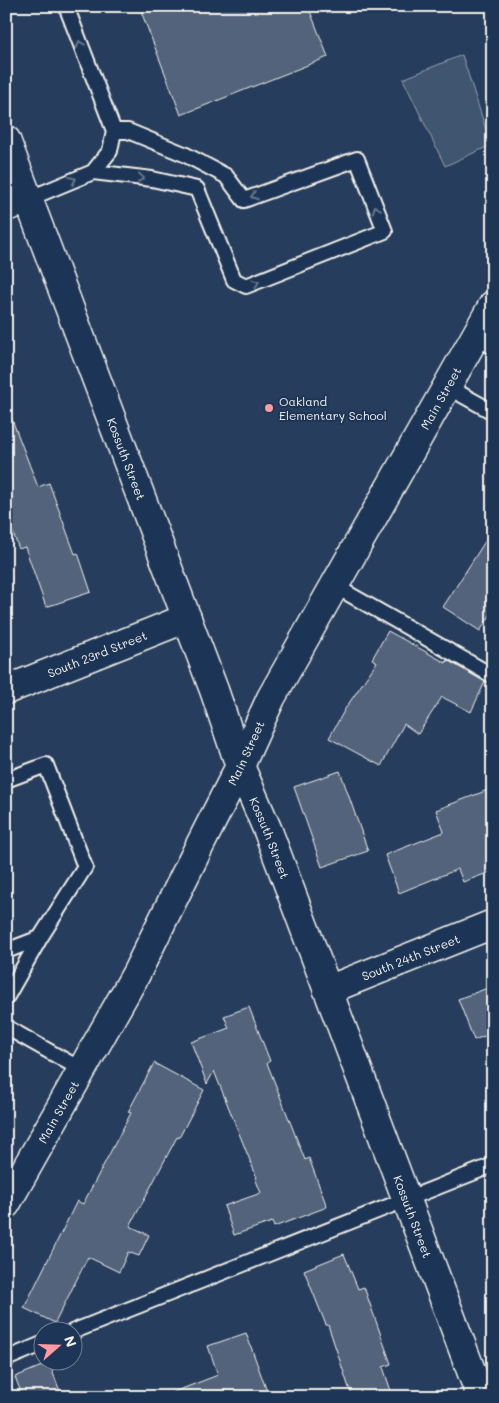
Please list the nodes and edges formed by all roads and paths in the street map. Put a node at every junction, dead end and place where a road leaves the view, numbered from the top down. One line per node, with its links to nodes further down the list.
1 (66, 6): 2 (lane, one-way to 1)
2 (114, 131): 4 (lane); 4 (lane, one-way to 2)
3 (6, 140): 5 (street, Kossuth Street)
4 (93, 172): 5 (lane, one-way to 4)
5 (17, 203): 11 (street, Kossuth Street)
6 (493, 305): 7 (street, Main Street)
7 (484, 342): 8 (street, Main Street)
8 (446, 386): 9 (lane); 10 (street, Main Street)
9 (493, 412)
10 (333, 585): 12 (lane); 14 (street, Main Street)
11 (187, 618): 13 (street, South 23rd Street); 14 (street, Kossuth Street)
12 (493, 676)
13 (6, 690)
14 (240, 766): 19 (street, Kossuth Street); 22 (street, Main Street)
15 (6, 780): 17 (lane)
16 (493, 924): 19 (street, South 24th Street)
17 (40, 938): 18 (lane); 20 (lane)
18 (6, 952)
19 (328, 990): 24 (street, Kossuth Street)
20 (6, 998)
21 (6, 1028): 22 (lane)
22 (82, 1070): 25 (street, Main Street)
23 (493, 1165): 24 (lane)
24 (407, 1200): 26 (lane); 29 (street, Kossuth Street)
25 (6, 1204)
26 (82, 1328)
27 (32, 1348): 28 (lane)
28 (6, 1359)
29 (481, 1397)

